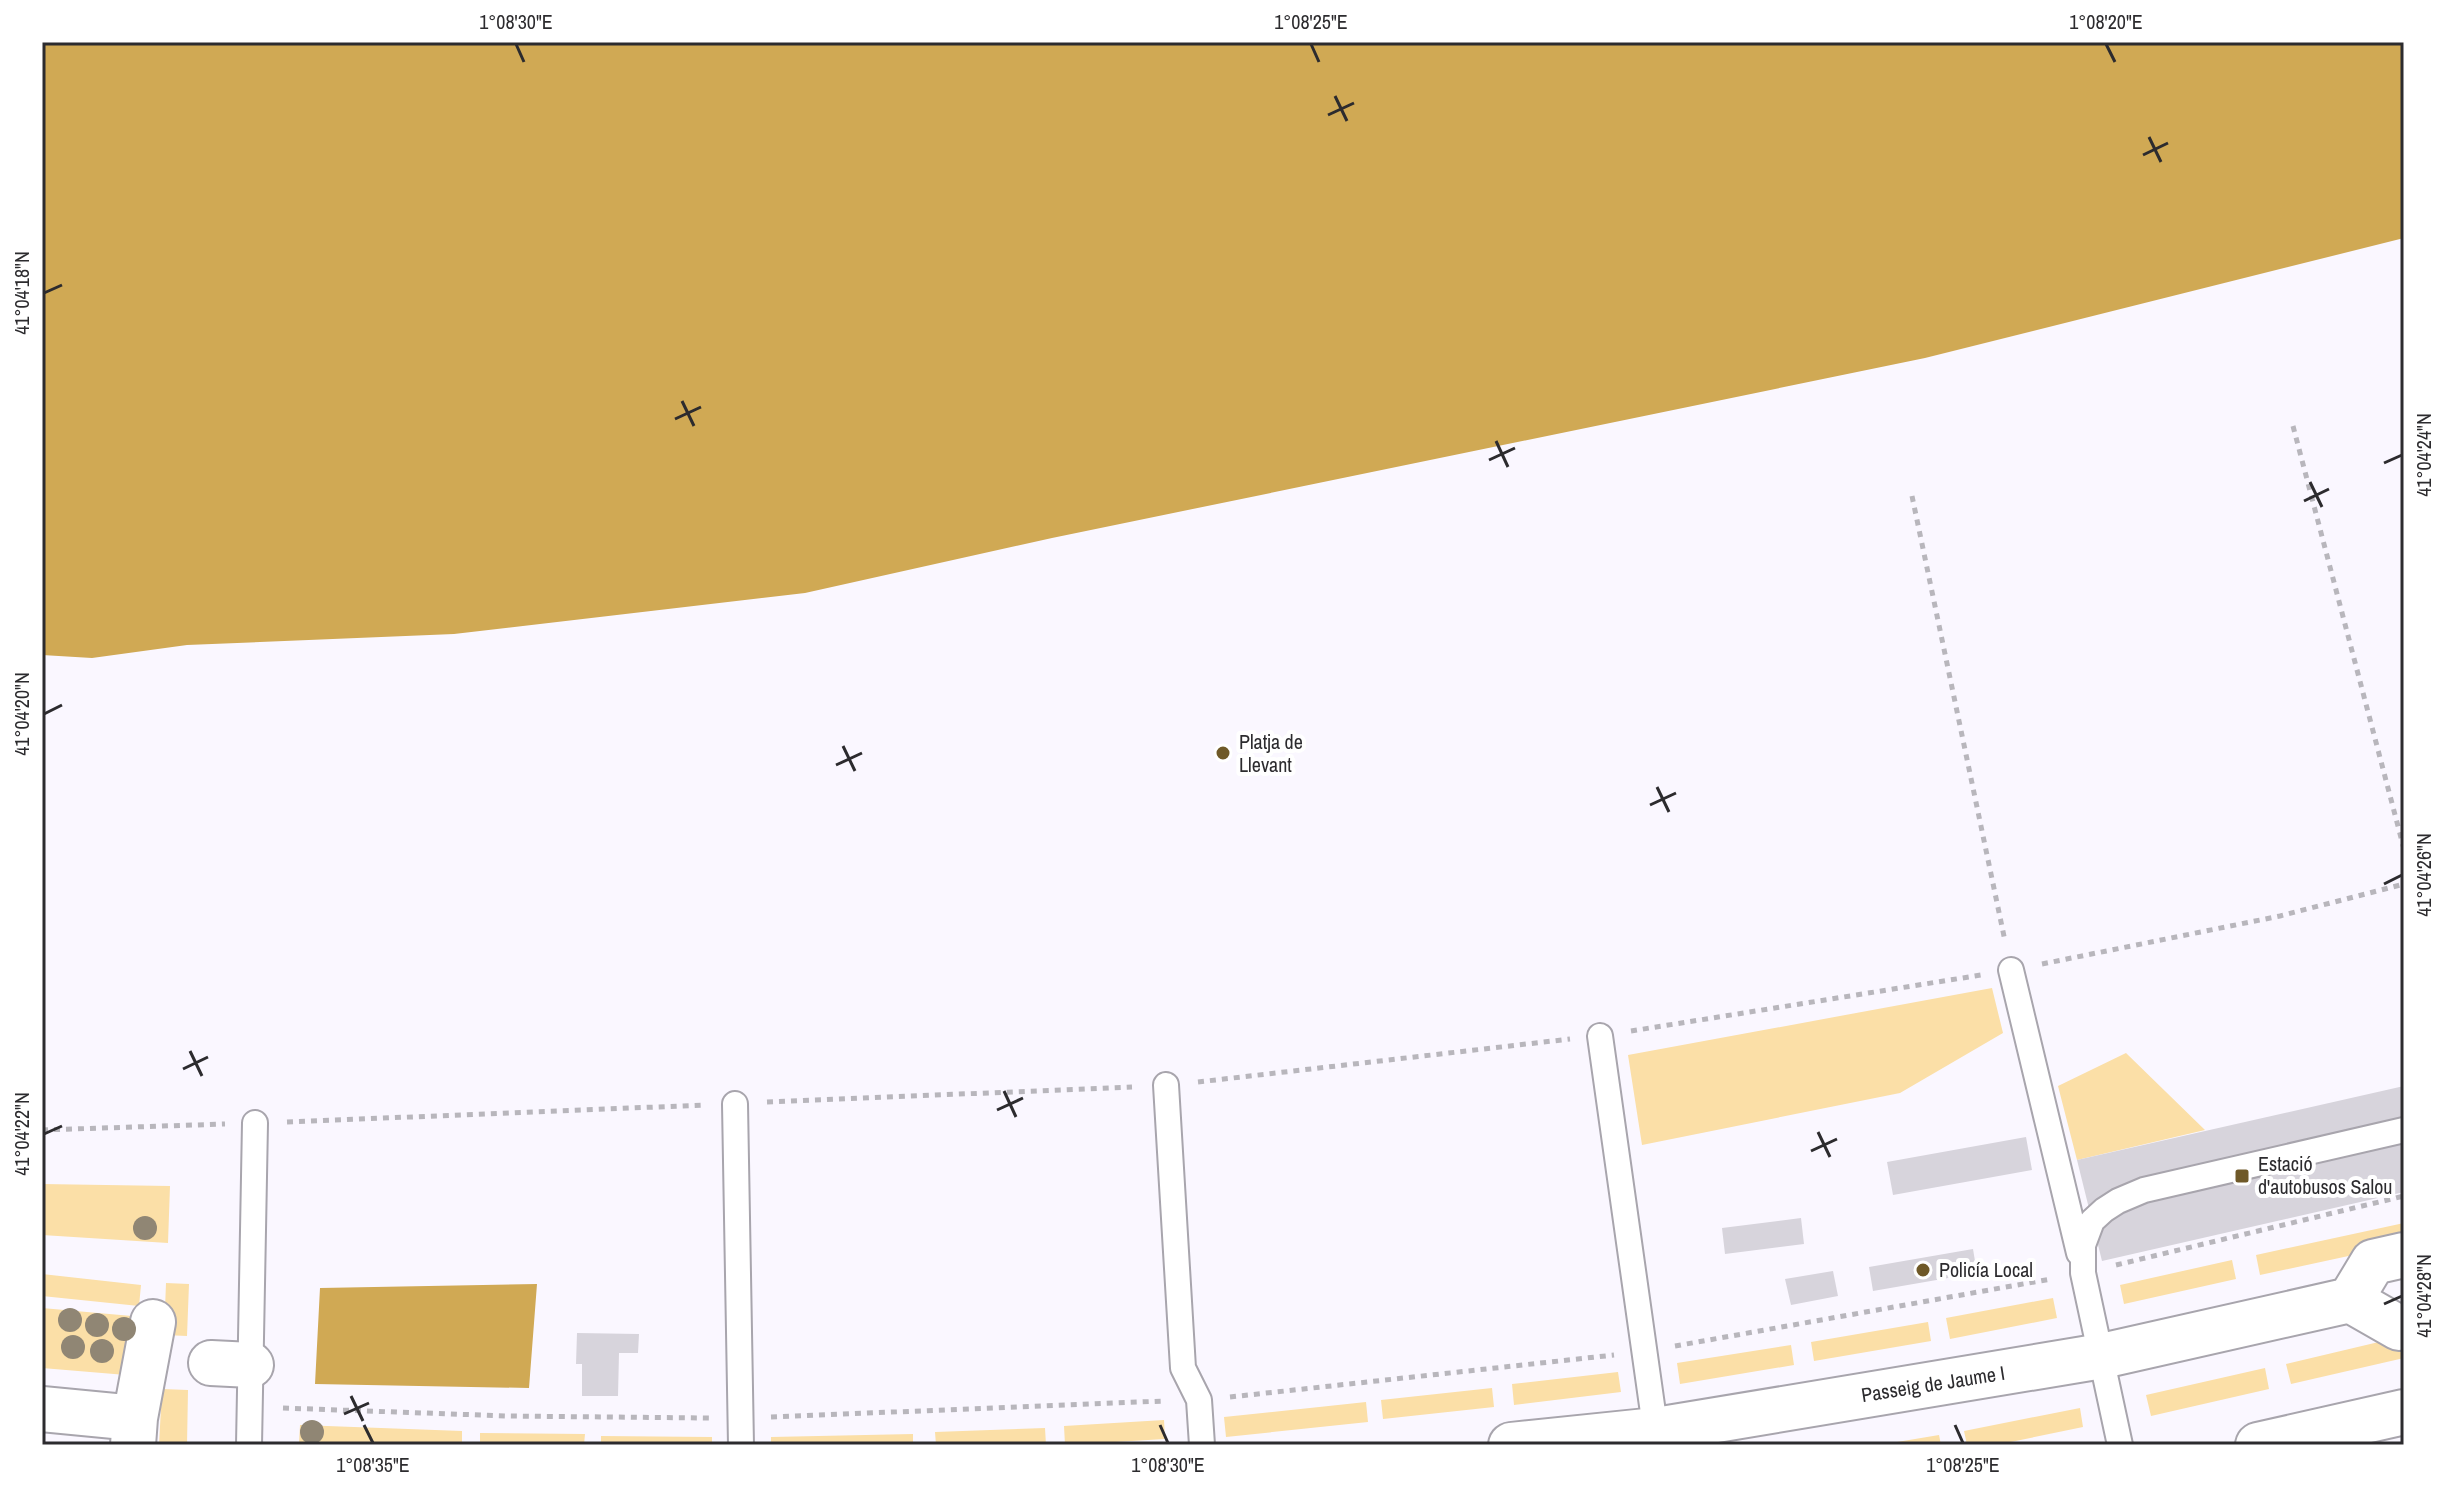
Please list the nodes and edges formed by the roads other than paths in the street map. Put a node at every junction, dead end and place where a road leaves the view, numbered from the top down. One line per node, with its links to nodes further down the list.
1 (2011, 970): 8 (lane)
2 (1600, 1036): 16 (lane)
3 (1166, 1085): 19 (lane)
4 (735, 1104): 18 (lane)
5 (255, 1123): 17 (lane)
6 (2404, 1130): 8 (lane)
7 (2404, 1255): 9 (street)
8 (2082, 1268): 12 (lane)
9 (2350, 1300): 11 (street); 12 (street, Passeig de Jaume I)
10 (153, 1322): 15 (street)
11 (2404, 1327)
12 (2102, 1356): 16 (street, Passeig de Jaume I); 21 (lane)
13 (42, 1409): 15 (street)
14 (2404, 1412): 22 (street)
15 (134, 1432)
16 (1657, 1437): 20 (street, Passeig de Jaume I)
17 (249, 1445)
18 (741, 1445)
19 (1202, 1445)
20 (1511, 1445)
21 (2120, 1445)
22 (2258, 1445)

